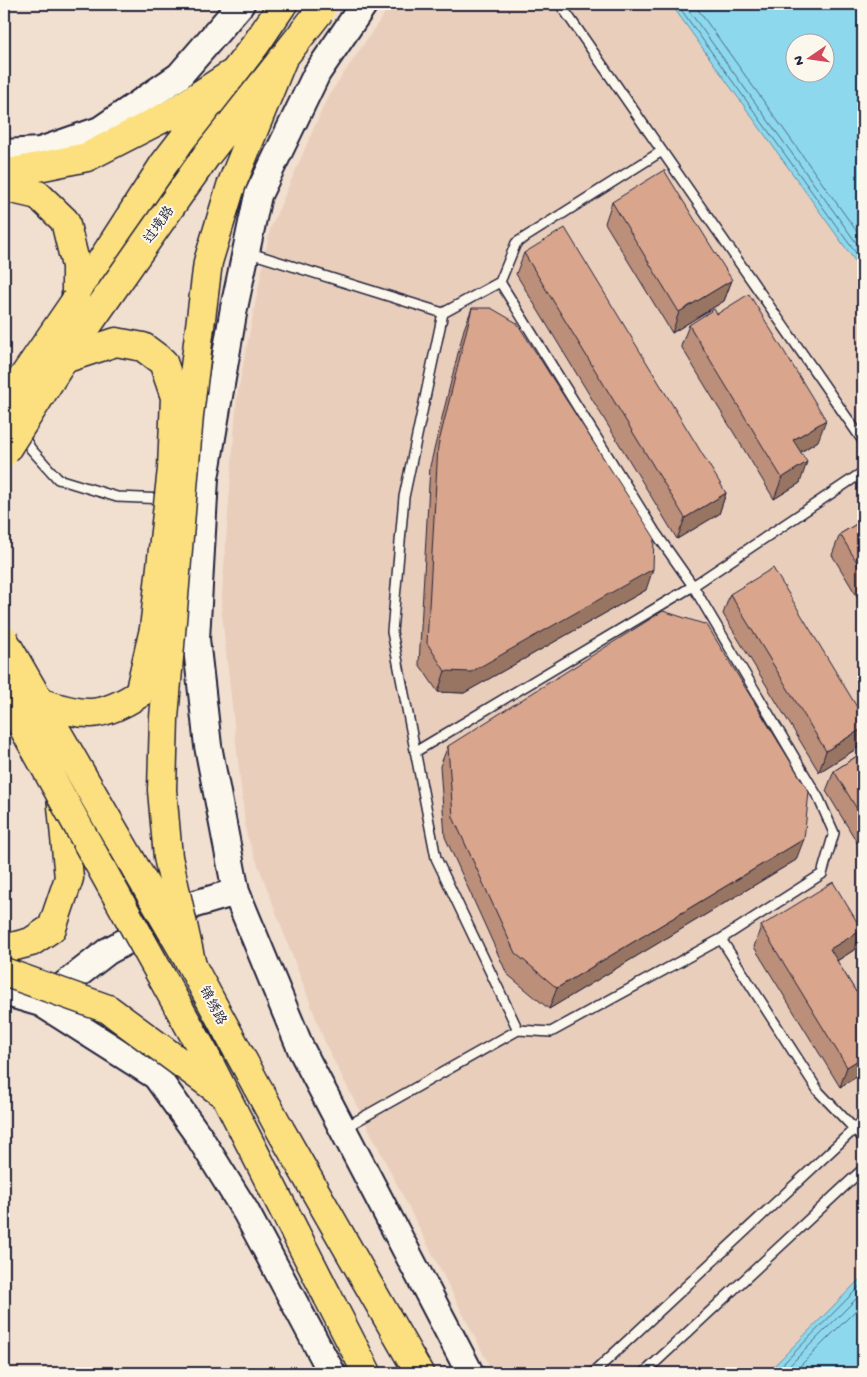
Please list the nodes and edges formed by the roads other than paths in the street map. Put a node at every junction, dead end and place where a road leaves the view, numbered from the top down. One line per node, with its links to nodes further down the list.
1 (241, 4): 9 (street)
2 (283, 4): 7 (main road, 过境路)
3 (364, 4): 12 (street)
4 (560, 4): 8 (lane)
5 (323, 7): 6 (main road, 过境路, bridge)
6 (283, 58): 16 (main road, 过境路, bridge); 31 (main road, bridge)
7 (236, 71): 10 (main road); 14 (main road, 过境路)
8 (662, 150): 13 (lane); 18 (lane)
9 (4, 154)
10 (4, 174)
11 (4, 189): 14 (main road)
12 (246, 251): 15 (lane); 21 (street)
13 (500, 282): 15 (lane); 22 (lane)
14 (76, 300): 17 (main road, 过境路, bridge)
15 (442, 313): 26 (lane)
16 (64, 359): 19 (main road, 过境路, bridge); 25 (main road, bridge)
17 (7, 409): 21 (lane)
18 (863, 441)
19 (4, 453)
20 (863, 472): 22 (lane)
21 (204, 501): 28 (street)
22 (693, 586): 26 (lane); 29 (lane)
23 (4, 640): 25 (main road, 锦绣路, bridge)
24 (4, 693): 27 (main road, bridge)
25 (38, 702): 31 (main road, 锦绣路, bridge)
26 (416, 752): 35 (lane)
27 (61, 796): 30 (main road); 36 (main road, bridge)
28 (236, 892): 34 (street); 38 (street)
29 (721, 939): 35 (lane); 39 (lane)
30 (4, 949)
31 (192, 966): 44 (main road, 锦绣路, bridge)
32 (4, 972): 36 (main road, bridge)
33 (4, 992): 34 (street)
34 (41, 1003): 42 (street)
35 (518, 1030): 38 (lane)
36 (226, 1096): 43 (main road, bridge)
37 (863, 1120): 39 (lane)
38 (342, 1129): 45 (street)
39 (856, 1129): 40 (lane); 46 (lane)
40 (863, 1138)
41 (863, 1169): 47 (lane)
42 (332, 1373)
43 (366, 1373)
44 (419, 1373)
45 (470, 1373)
46 (593, 1373)
47 (644, 1373)

